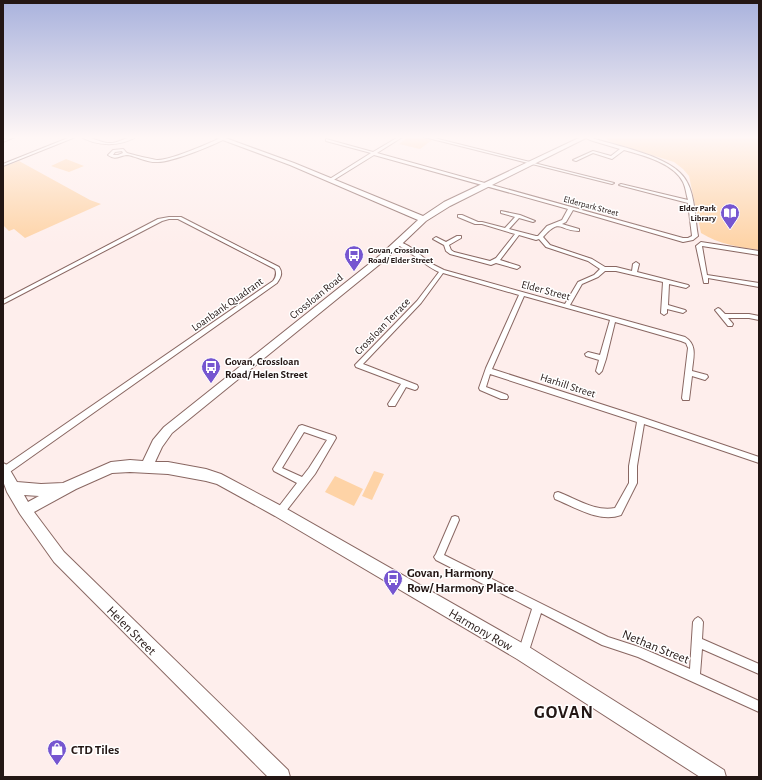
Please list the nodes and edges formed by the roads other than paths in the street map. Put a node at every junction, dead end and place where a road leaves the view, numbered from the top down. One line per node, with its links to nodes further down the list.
1 (311, 172): 7 (street)
2 (343, 172): 7 (street)
3 (440, 172): 9 (street, Elderpark Street)
4 (511, 172): 9 (street, Crossloan Road)
5 (569, 172): 8 (street)
6 (677, 172): 11 (street)
7 (330, 180): 16 (street)
8 (612, 183)
9 (485, 185): 12 (street, Elderpark Street); 16 (street, Crossloan Road)
10 (621, 186): 11 (street)
11 (689, 202): 12 (street, Elderpark Street)
12 (571, 209): 18 (street)
13 (503, 212): 14 (street)
14 (518, 216): 17 (street); 19 (street)
15 (454, 218): 19 (street)
16 (423, 219): 25 (street, Crossloan Road)
17 (533, 221)
18 (558, 224): 20 (street); 23 (street)
19 (506, 230): 21 (street)
20 (577, 230)
21 (517, 234): 23 (street); 28 (street)
22 (459, 237): 26 (street)
23 (540, 237): 31 (street)
24 (436, 239): 26 (street)
25 (398, 242): 32 (street, Elder Street); 63 (street, Crossloan Road)
26 (446, 244): 28 (street)
27 (759, 253): 34 (street)
28 (496, 260): 30 (street)
29 (636, 264): 33 (street)
30 (517, 267)
31 (604, 269): 33 (street); 41 (street)
32 (442, 271): 39 (street, Elder Street); 56 (street, Crossloan Terrace)
33 (634, 274): 35 (street)
34 (705, 276): 36 (street); 37 (street)
35 (666, 282): 38 (street); 42 (street)
36 (706, 282)
37 (759, 285)
38 (686, 286)
39 (522, 294): 41 (street, Elder Street); 52 (street)
40 (3, 302): 64 (street, Loanbank Quadrant)
41 (566, 306): 47 (street, Elder Street)
42 (665, 306): 44 (street); 45 (street)
43 (718, 310): 46 (street)
44 (683, 311)
45 (664, 313)
46 (724, 316): 48 (street); 49 (street)
47 (612, 318): 51 (street); 54 (street, Elder Street)
48 (759, 318)
49 (730, 324)
50 (588, 354): 51 (street)
51 (603, 359): 53 (street)
52 (489, 371): 58 (street); 61 (street, Harhill Street)
53 (599, 371)
54 (688, 372): 55 (street); 59 (street)
55 (705, 377)
56 (405, 383): 57 (street, Crossloan Terrace); 60 (street)
57 (415, 387)
58 (504, 397)
59 (686, 398)
60 (392, 404)
61 (641, 420): 62 (street, Harhill Street); 68 (street)
62 (759, 460)
63 (147, 467): 66 (street, Harmony Row); 70 (street, Harmony Row)
64 (4, 470): 67 (street, Helen Street)
65 (303, 482): 65 (street); 70 (street)
66 (71, 485): 67 (street); 69 (street)
67 (12, 488): 69 (street, Helen Street)
68 (558, 496)
69 (25, 510): 79 (street, Helen Street)
70 (280, 512): 75 (street, Harmony Row)
71 (455, 520): 72 (street, Nethan Street)
72 (538, 606): 75 (street); 77 (street, Nethan Street)
73 (698, 622): 74 (street)
74 (697, 642): 76 (street, Nethan Street); 77 (street, Nethan Street)
75 (523, 653): 80 (street, Harmony Row)
76 (759, 669)
77 (695, 677): 78 (street, Nethan Street)
78 (759, 707)
79 (281, 777)
80 (717, 777)

